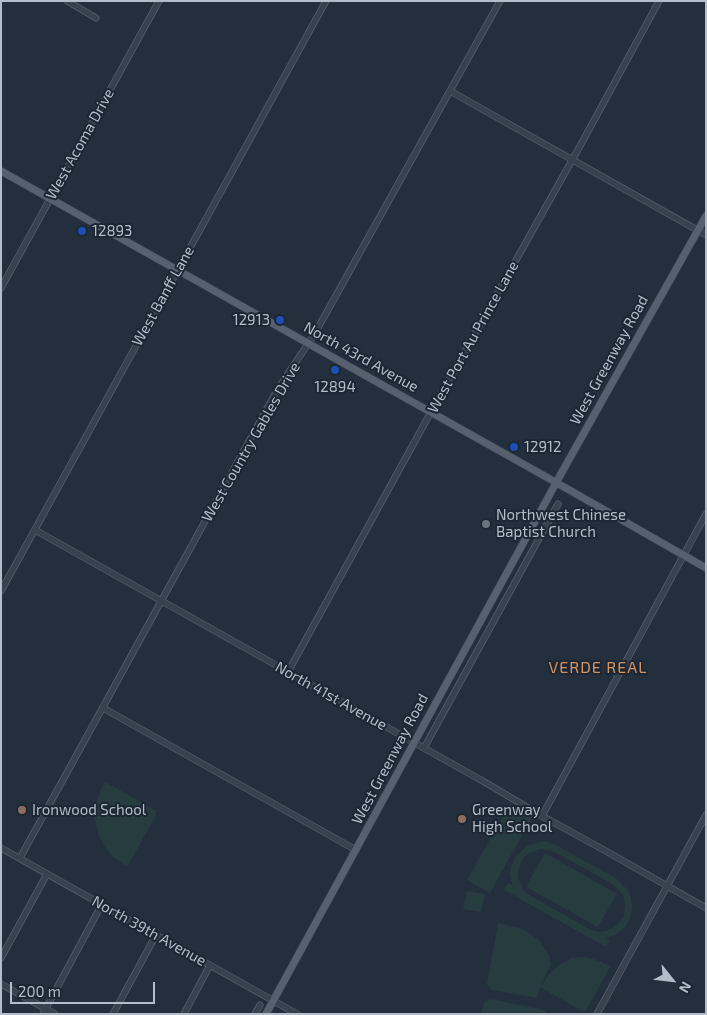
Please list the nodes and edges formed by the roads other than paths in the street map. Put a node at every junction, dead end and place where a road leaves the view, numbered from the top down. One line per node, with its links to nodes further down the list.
1 (67, 1): 6 (street)
2 (159, 1): 10 (street, West Acoma Drive)
3 (326, 1): 14 (street, West Banff Lane)
4 (500, 1): 7 (street, West Country Gables Drive)
5 (659, 1): 8 (street, West Port Au Prince Lane)
6 (96, 18)
7 (450, 91): 8 (street); 16 (street, West Country Gables Drive)
8 (572, 160): 12 (street); 17 (street, West Port Au Prince Lane)
9 (1, 171): 10 (main road, North 43rd Avenue)
10 (50, 199): 14 (main road, North 43rd Avenue); 15 (street, West Acoma Drive)
11 (706, 216): 12 (main road, West Greenway Road)
12 (697, 231): 13 (street); 18 (main road, West Greenway Road)
13 (706, 235)
14 (177, 270): 16 (main road, North 43rd Avenue); 23 (street, West Banff Lane)
15 (1, 288)
16 (309, 344): 17 (main road, North 43rd Avenue); 28 (street, West Country Gables Drive)
17 (431, 412): 18 (main road, North 43rd Avenue); 29 (street, West Port Au Prince Lane)
18 (557, 483): 21 (main road, West Greenway Road); 24 (main road, North 43rd Avenue)
19 (558, 504): 22 (street, West Greenway Road)
20 (706, 514): 24 (street)
21 (538, 517): 22 (street); 31 (main road, West Greenway Road)
22 (548, 523): 32 (street, West Greenway Road)
23 (35, 530): 26 (street, West Banff Lane); 28 (street, North 41st Avenue)
24 (683, 555): 25 (main road, North 43rd Avenue); 34 (street)
25 (706, 568)
26 (4, 579): 27 (street, West Banff Lane)
27 (1, 591)
28 (162, 601): 29 (street, North 41st Avenue); 30 (street, West Country Gables Drive)
29 (288, 672): 31 (street, North 41st Avenue)
30 (103, 708): 36 (street); 37 (street, West Country Gables Drive)
31 (414, 742): 32 (street, North 41st Avenue); 36 (main road, West Greenway Road)
32 (424, 748): 34 (street, North 41st Avenue)
33 (706, 815): 39 (street)
34 (542, 816): 39 (street, North 41st Avenue)
35 (1, 848): 37 (street, North 39th Avenue)
36 (356, 850): 46 (main road, West Greenway Road)
37 (20, 858): 38 (street, North 39th Avenue)
38 (47, 874): 40 (street, North 39th Avenue); 43 (street)
39 (667, 886): 41 (street, North 41st Avenue); 55 (street)
40 (102, 904): 42 (street, North 39th Avenue); 48 (street)
41 (706, 908)
42 (156, 934): 44 (street, North 39th Avenue); 50 (street)
43 (1, 958)
44 (210, 965): 46 (street, North 39th Avenue); 51 (street)
45 (1, 984): 48 (street)
46 (273, 1000): 53 (main road, West Greenway Road); 54 (street, North 39th Avenue)
47 (260, 1005): 52 (street)
48 (44, 1011): 49 (street)
49 (55, 1014)
50 (113, 1014)
51 (184, 1014)
52 (255, 1014)
53 (266, 1014)
54 (297, 1014)
55 (597, 1014)

